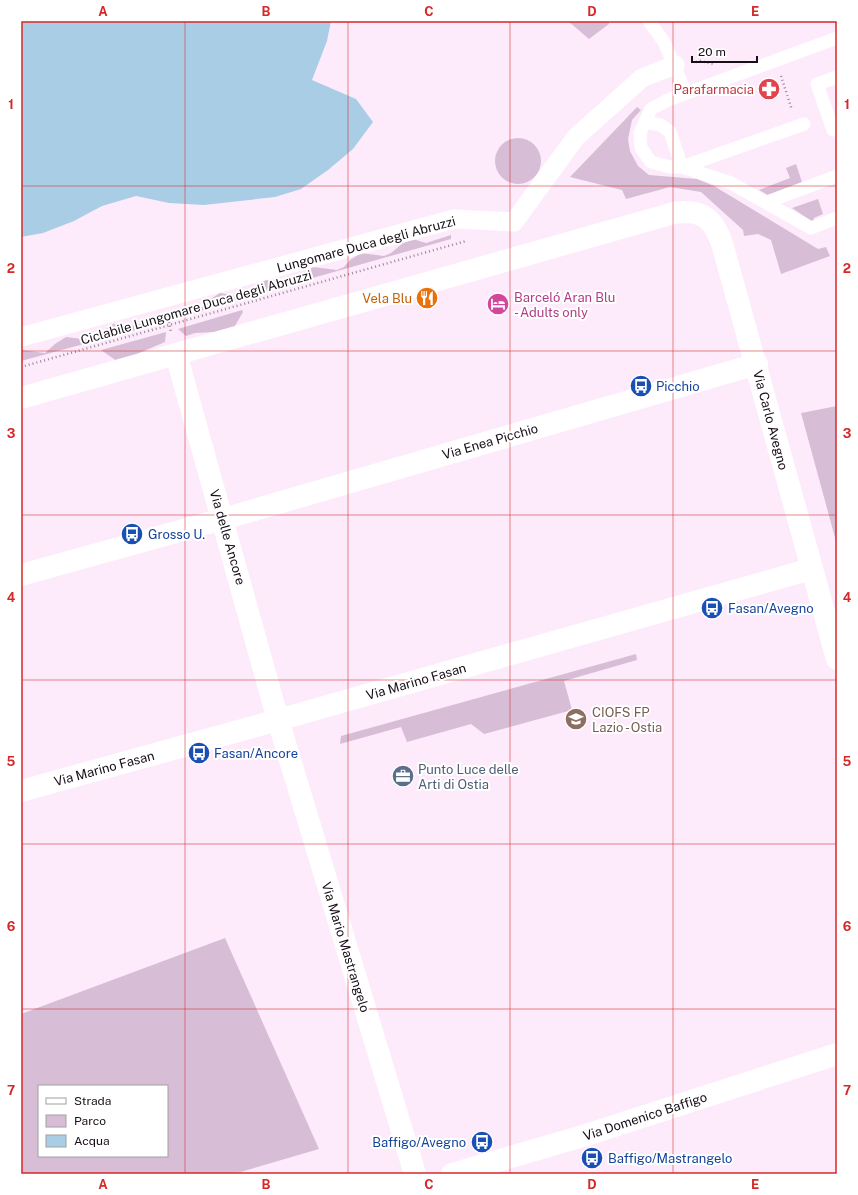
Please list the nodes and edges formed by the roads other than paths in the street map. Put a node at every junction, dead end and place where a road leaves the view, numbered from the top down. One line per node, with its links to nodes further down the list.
1 (649, 21): 3 (lane)
2 (837, 38): 5 (lane)
3 (675, 65): 5 (lane); 13 (street, Lungomare Duca degli Abruzzi)
4 (837, 77): 8 (lane)
5 (686, 94): 6 (lane)
6 (645, 122): 9 (lane); 9 (lane)
7 (800, 126): 9 (lane)
8 (837, 129)
9 (682, 167): 11 (lane)
10 (837, 176): 11 (lane)
11 (767, 202): 12 (lane)
12 (837, 218)
13 (21, 337)
14 (176, 354): 15 (street, Via Carlo Avegno); 16 (street); 17 (street, Via delle Ancore)
15 (756, 364): 17 (street, Via Enea Picchio); 18 (street, Via Carlo Avegno)
16 (21, 398)
17 (223, 519): 19 (street, Via Enea Picchio); 21 (street, Via delle Ancore)
18 (811, 569): 20 (street, Via Carlo Avegno); 21 (street, Via Marino Fasan)
19 (21, 575)
20 (837, 659)
21 (278, 720): 22 (street, Via Marino Fasan); 24 (street, Via Mario Mastrangelo)
22 (21, 791)
23 (837, 1054): 25 (street, Via Domenico Baffigo)
24 (415, 1174)
25 (452, 1174)

